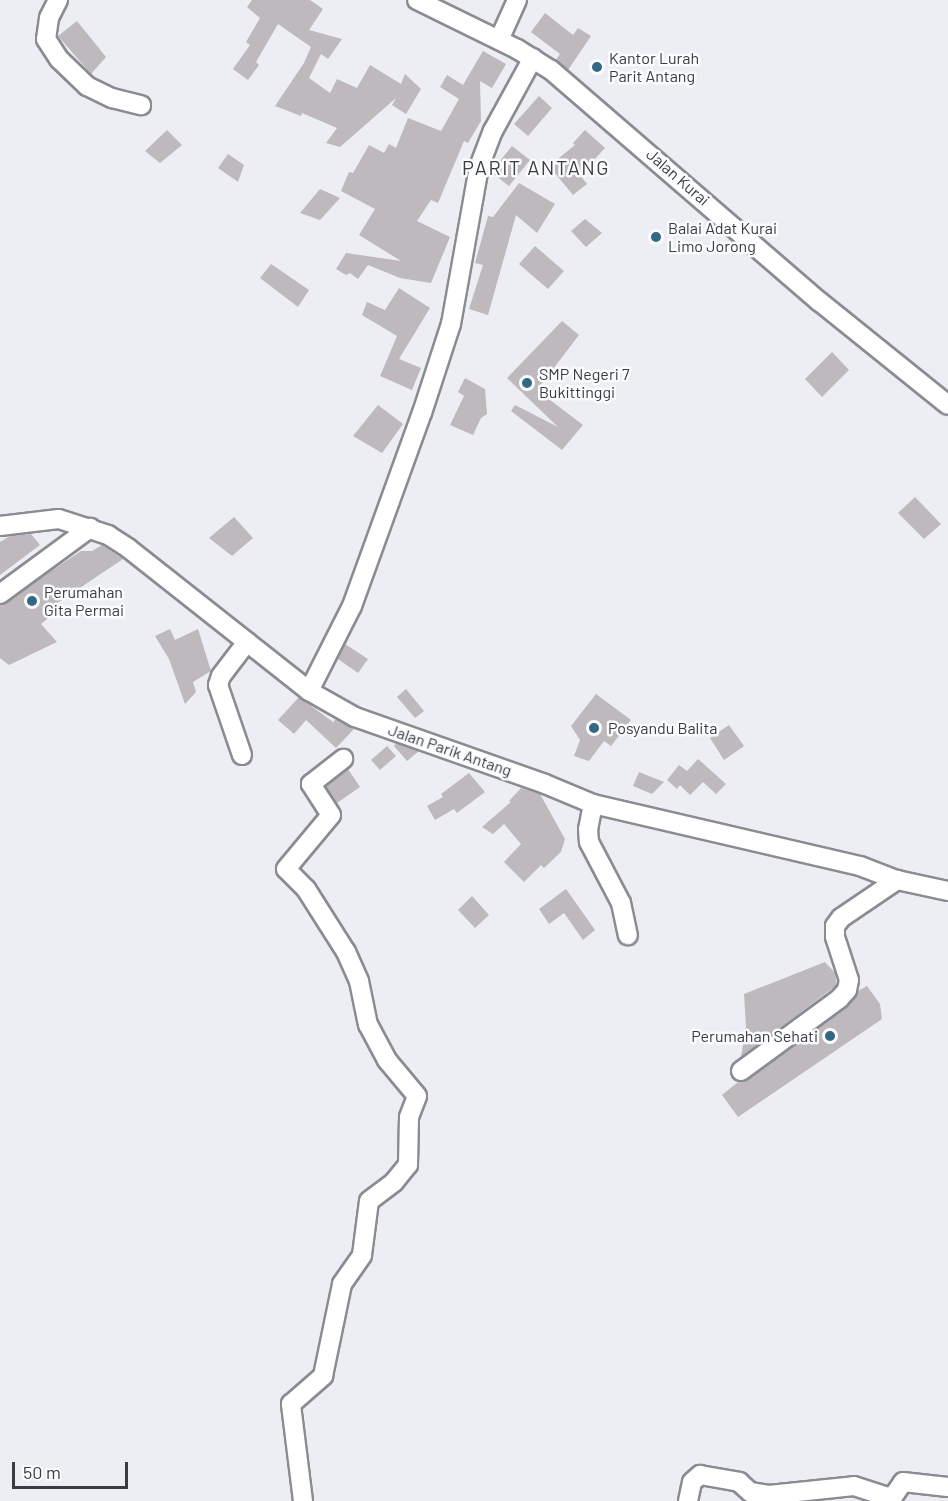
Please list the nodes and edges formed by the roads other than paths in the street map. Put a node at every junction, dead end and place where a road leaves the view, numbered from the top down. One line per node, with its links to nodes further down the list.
1 (58, 0): 6 (street)
2 (417, 0): 4 (street, Jalan Kurai)
3 (517, 0): 4 (street)
4 (499, 40): 5 (street, Jalan Kurai)
5 (533, 58): 7 (street, Jalan Kurai); 12 (street)
6 (141, 105)
7 (948, 405)
8 (0, 526): 9 (street, Jalan Parik Antang)
9 (90, 528): 10 (street); 11 (street, Jalan Parik Antang)
10 (0, 594)
11 (247, 642): 12 (street, Jalan Parik Antang); 13 (street)
12 (309, 691): 15 (street, Jalan Parik Antang)
13 (242, 755)
14 (343, 759): 21 (street)
15 (593, 804): 16 (street, Jalan Parik Antang); 18 (street)
16 (897, 880): 17 (street, Jalan Parik Antang); 19 (street)
17 (948, 891)
18 (628, 935)
19 (741, 1071)
20 (948, 1487): 22 (street)
21 (303, 1501)
22 (688, 1501)

